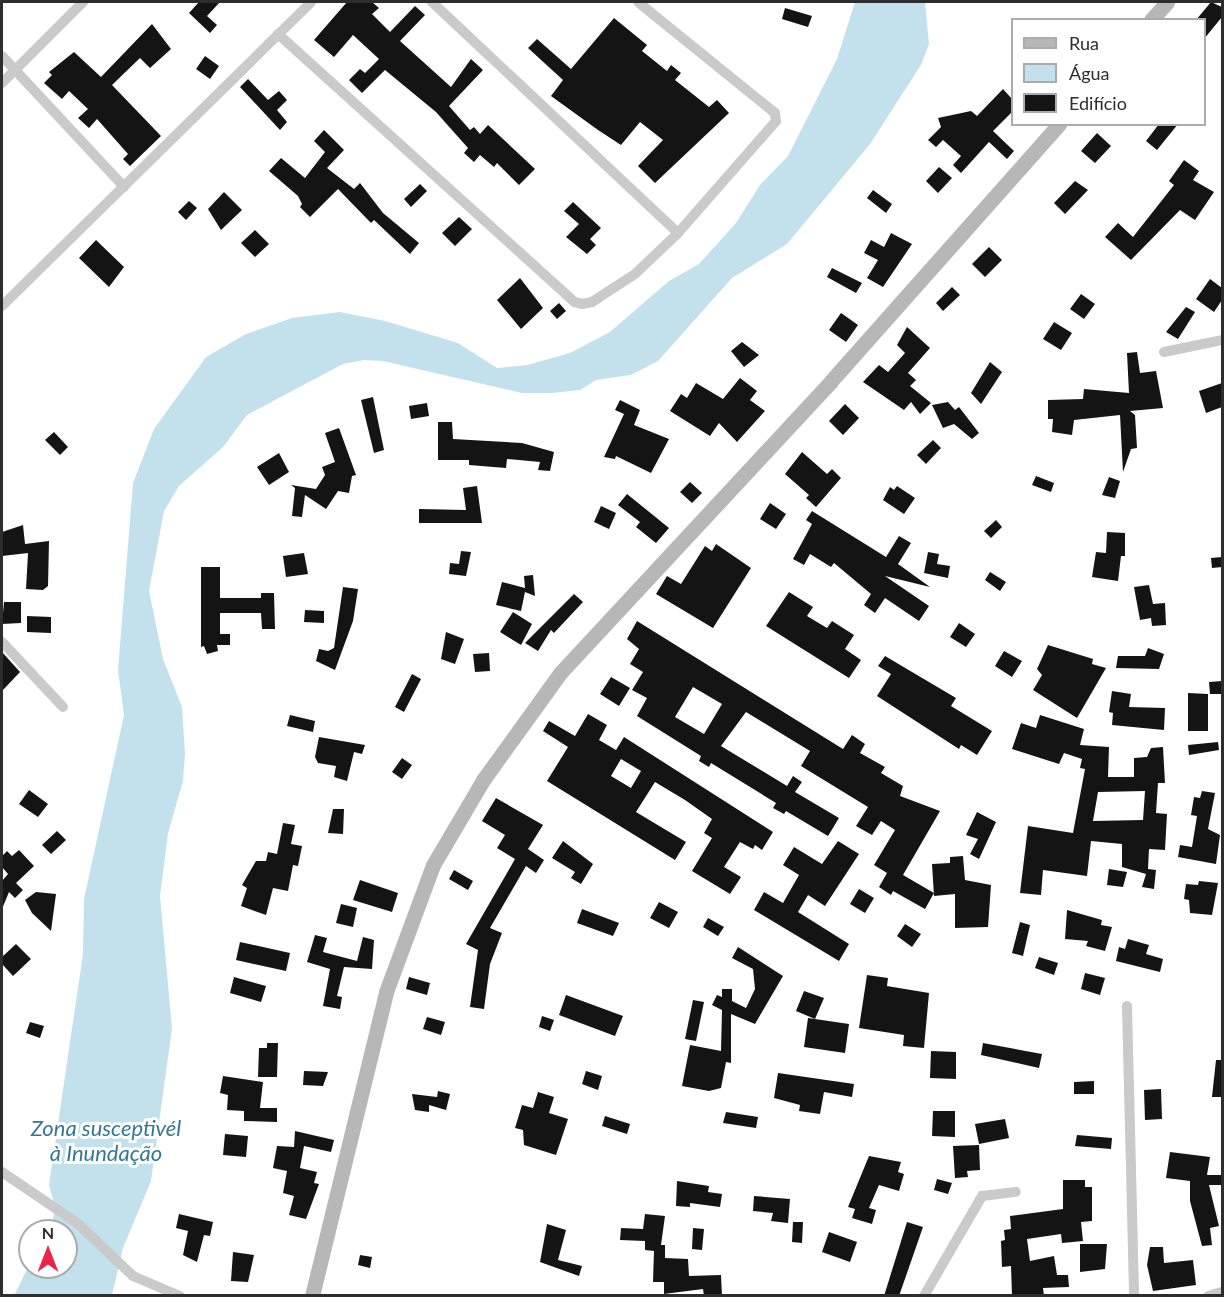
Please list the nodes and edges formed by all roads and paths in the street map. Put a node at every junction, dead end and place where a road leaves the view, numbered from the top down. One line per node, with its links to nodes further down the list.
1 (83, 2): 9 (street)
2 (311, 2): 7 (street)
3 (432, 2): 13 (street)
4 (638, 2): 13 (street)
5 (1167, 2): 6 (main road)
6 (1153, 18)
7 (278, 34): 12 (street); 13 (street)
8 (2, 56): 9 (street)
9 (15, 69): 10 (street); 12 (street)
10 (2, 83)
11 (1057, 126): 23 (main road)
12 (124, 187): 14 (street)
13 (678, 233)
14 (2, 306)
15 (1222, 340): 16 (street)
16 (1164, 352)
17 (2, 642): 18 (street)
18 (63, 707)
19 (1127, 1006): 25 (street)
20 (2, 1172): 22 (street)
21 (1016, 1192): 24 (street)
22 (180, 1296)
23 (312, 1296)
24 (924, 1296)
25 (1134, 1296)

